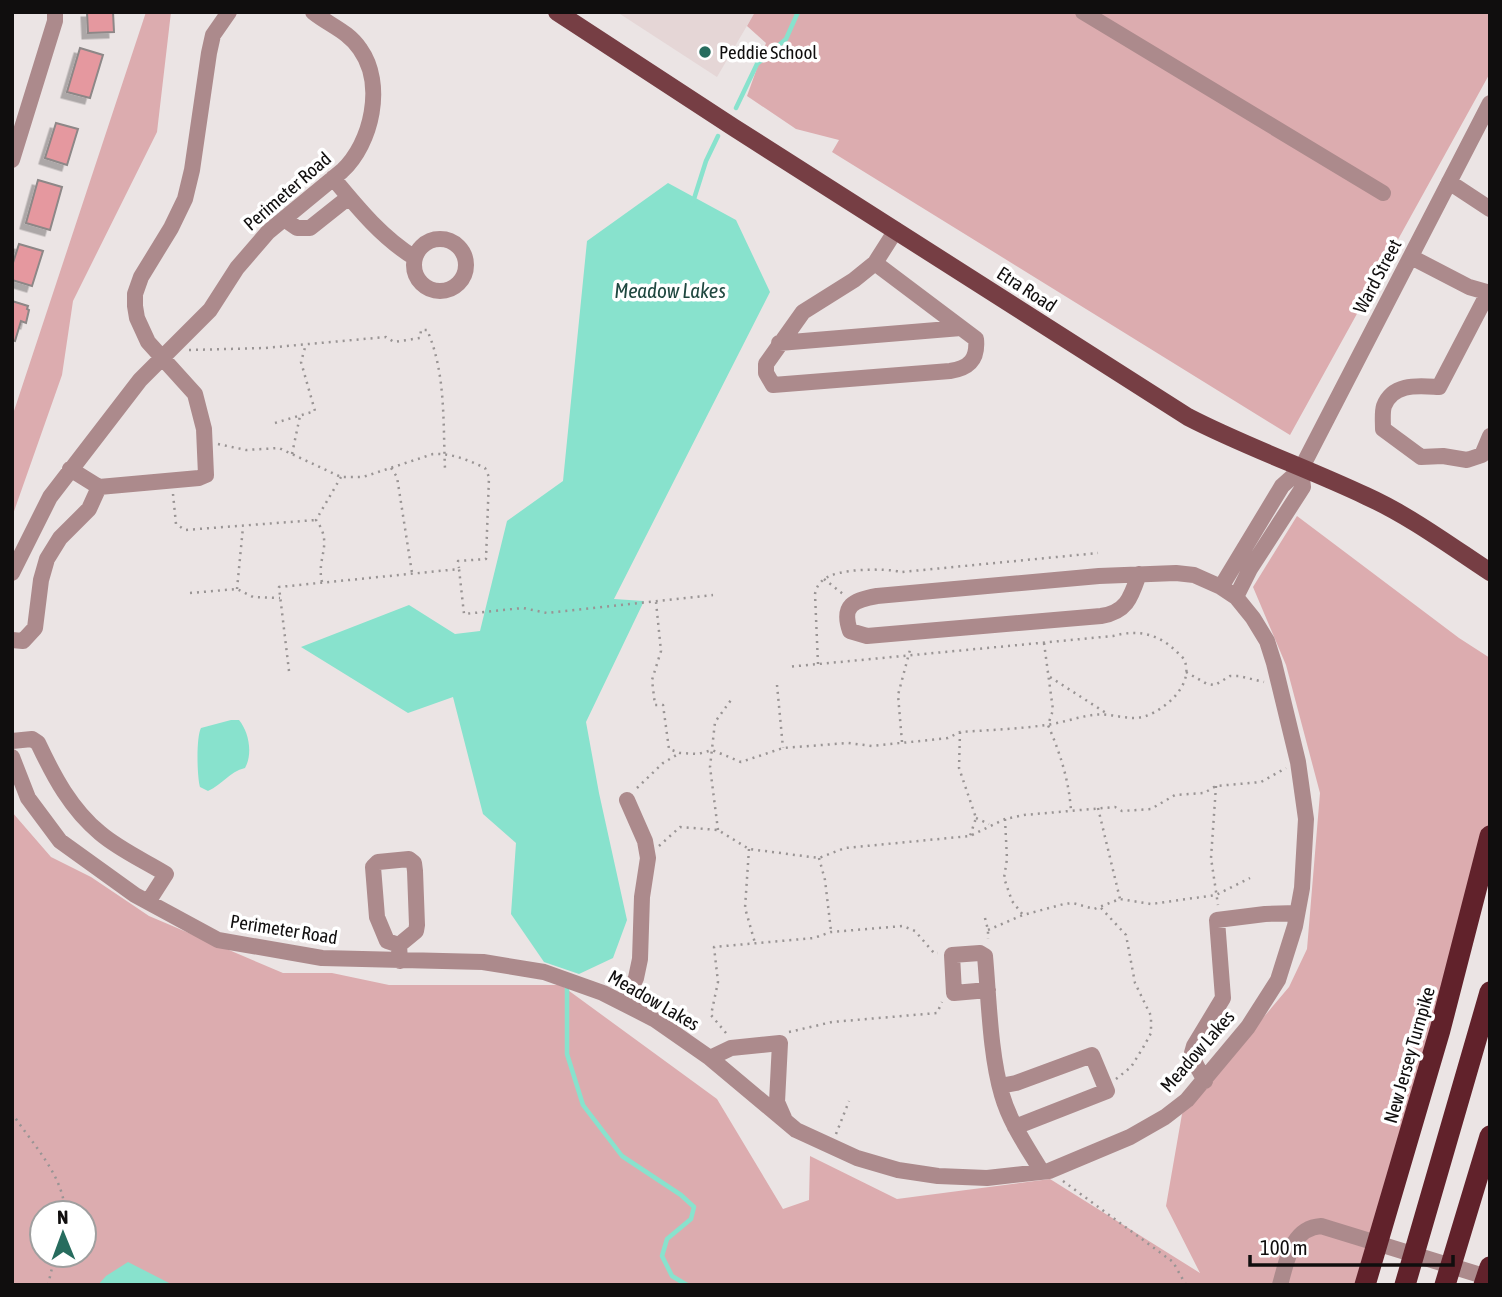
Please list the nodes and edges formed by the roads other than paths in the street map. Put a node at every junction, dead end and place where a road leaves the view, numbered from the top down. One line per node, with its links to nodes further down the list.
1 (55, 12): 7 (street)
2 (229, 12): 21 (street)
3 (313, 12): 8 (street, Perimeter Road)
4 (557, 12): 14 (main road, Etra Road)
5 (1083, 12): 10 (street)
6 (1490, 103): 9 (street, Ward Street)
7 (12, 160)
8 (333, 178): 11 (street); 13 (street, Perimeter Road)
9 (1449, 182): 12 (street); 15 (street, Ward Street)
10 (1383, 193)
11 (349, 197): 13 (street); 16 (street)
12 (1490, 209)
13 (284, 219): 21 (street, Perimeter Road)
14 (896, 230): 17 (street); 23 (main road, Etra Road)
15 (1411, 257): 18 (street); 23 (street, Ward Street)
16 (415, 258)
17 (875, 263): 19 (street); 20 (street)
18 (1489, 293): 22 (street)
19 (961, 328): 20 (street); 20 (street)
20 (779, 343)
21 (161, 358): 24 (street, Perimeter Road); 25 (street)
22 (1490, 436)
23 (1301, 468): 26 (main road, Etra Road); 29 (street); 30 (street)
24 (70, 469): 25 (street); 27 (street, Perimeter Road)
25 (99, 487): 31 (street)
26 (1490, 572)
27 (12, 573)
28 (1139, 574): 28 (street, Meadow Lakes); 29 (street, Meadow Lakes)
29 (1221, 587): 30 (street, Meadow Lakes)
30 (1236, 597): 37 (street, Meadow Lakes)
31 (12, 640)
32 (12, 741): 36 (street)
33 (12, 757): 36 (street, Perimeter Road)
34 (627, 800): 42 (street)
35 (1490, 836): 53 (highway, New Jersey Turnpike)
36 (148, 902): 38 (street, Perimeter Road)
37 (1297, 913): 44 (street, Meadow Lakes); 44 (street)
38 (399, 953): 38 (street); 39 (street, Perimeter Road)
39 (552, 974): 42 (street, Meadow Lakes)
40 (988, 990): 40 (street); 45 (street)
41 (1490, 992): 54 (highway)
42 (624, 1003): 43 (street, Meadow Lakes)
43 (710, 1058): 46 (street, Meadow Lakes); 46 (street)
44 (1205, 1080): 49 (street, Meadow Lakes)
45 (1000, 1086): 47 (street); 47 (street)
46 (785, 1120): 49 (street, Meadow Lakes)
47 (1015, 1127): 49 (street)
48 (1490, 1136): 55 (highway)
49 (1045, 1171)
50 (1490, 1267): 56 (highway)
51 (1490, 1278): 52 (street)
52 (1280, 1285)
53 (1364, 1285)
54 (1405, 1285)
55 (1445, 1285)
56 (1484, 1285)

